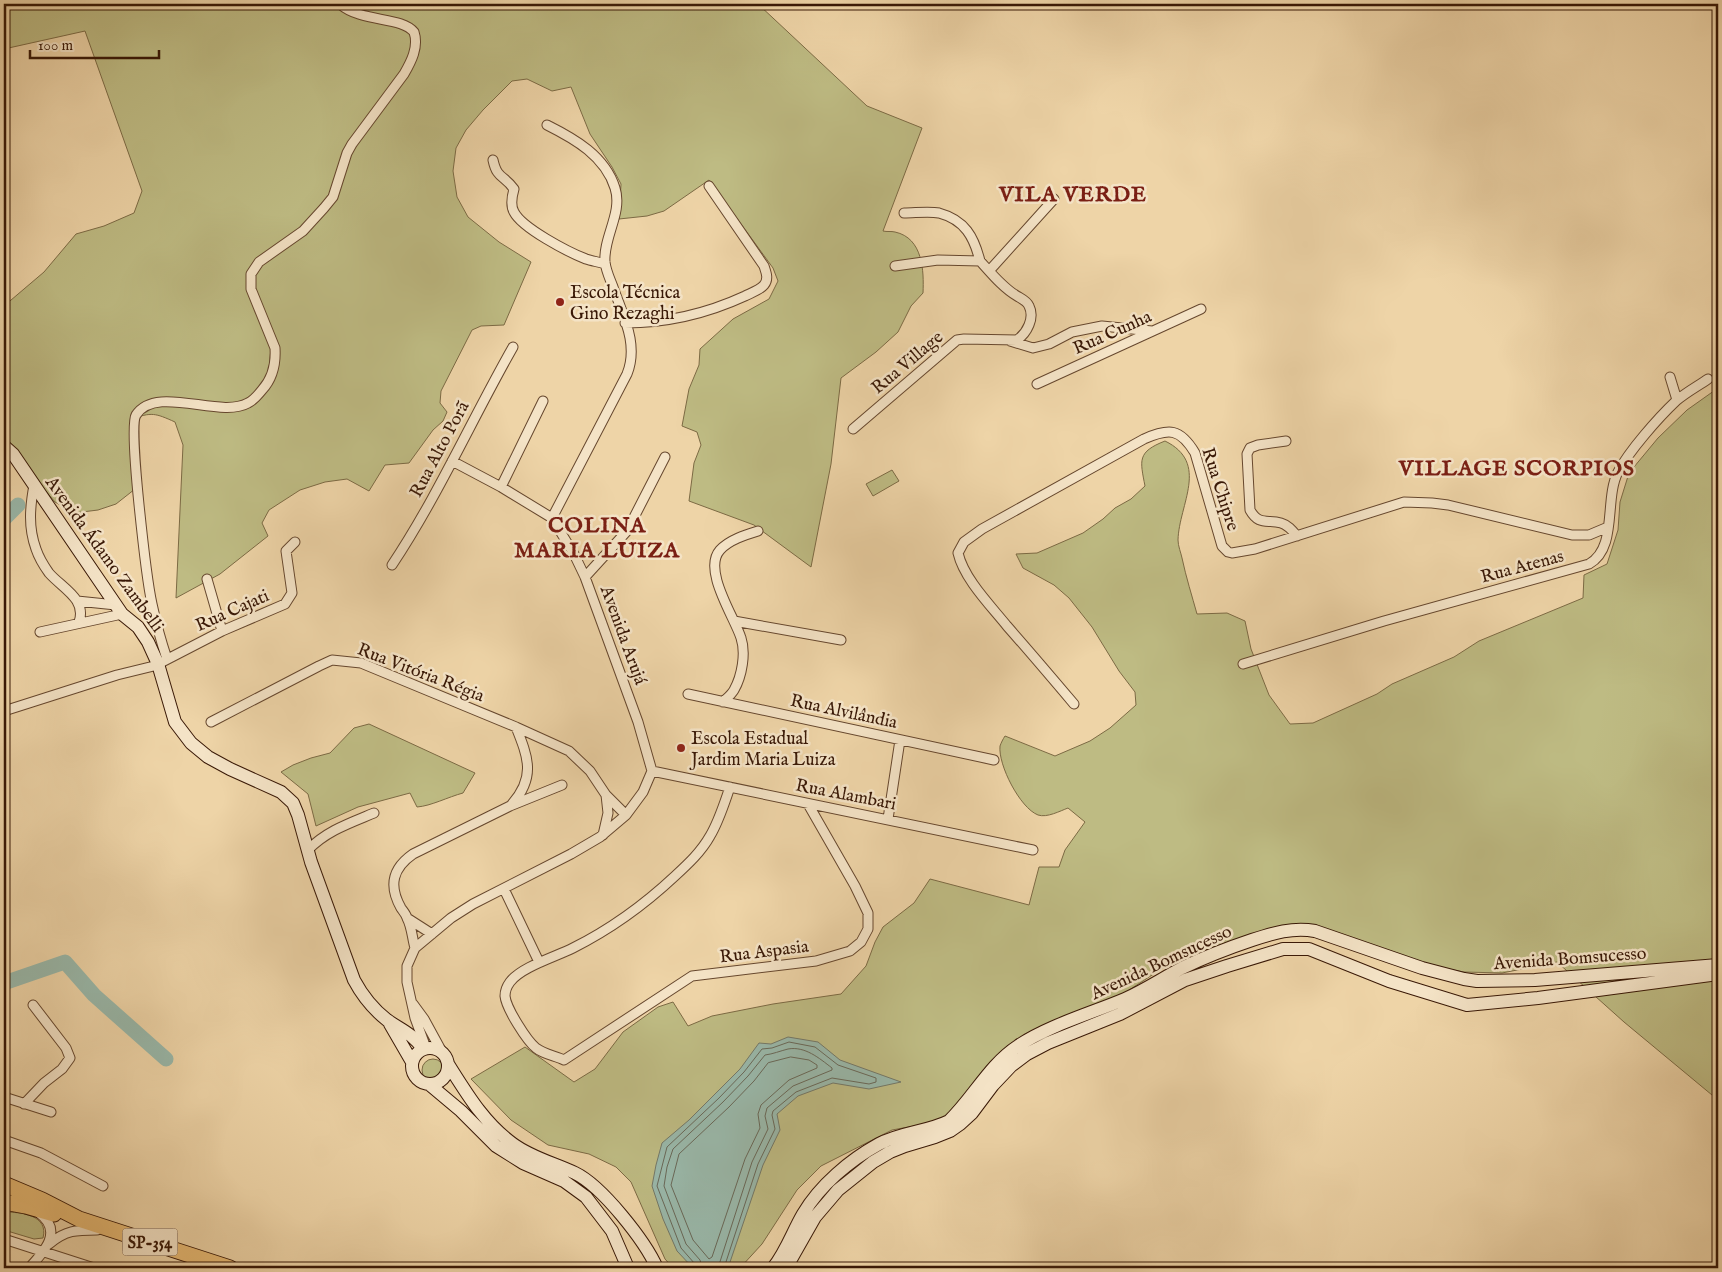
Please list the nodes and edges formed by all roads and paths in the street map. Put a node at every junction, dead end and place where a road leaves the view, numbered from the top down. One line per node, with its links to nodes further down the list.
1 (340, 4): 43 (street)
2 (547, 125): 8 (street)
3 (493, 160): 8 (street)
4 (709, 186): 12 (street)
5 (1054, 199): 10 (street)
6 (904, 213): 7 (street)
7 (980, 261): 9 (street); 10 (street)
8 (605, 264): 12 (street)
9 (895, 266)
10 (989, 271): 14 (street)
11 (1201, 309): 13 (street, Rua Cunha)
12 (626, 323): 28 (street)
13 (1152, 331): 14 (street, Rua Village); 18 (street, Rua Cunha)
14 (1009, 341): 21 (street, Rua Village)
15 (513, 347): 25 (street, Rua Alto Porã)
16 (1670, 377): 19 (street)
17 (1708, 379): 19 (street, Rua Atenas)
18 (1037, 384)
19 (1677, 400): 29 (street, Rua Atenas)
20 (543, 401): 27 (street)
21 (853, 429)
22 (1286, 440): 31 (street)
23 (4, 446): 26 (street, Avenida Ádamo Zambelli)
24 (665, 457): 34 (street)
25 (452, 461): 27 (street); 33 (street, Rua Alto Porã)
26 (34, 485): 36 (street); 37 (street, Avenida Ádamo Zambelli)
27 (502, 487): 28 (street)
28 (552, 518): 34 (street, Avenida Arujá)
29 (1608, 527): 31 (street, Rua Chipre); 44 (street, Rua Atenas)
30 (758, 531): 39 (street)
31 (1297, 536): 47 (street, Rua Chipre)
32 (296, 542): 40 (street, Rua Cajati)
33 (392, 565)
34 (586, 577): 53 (street, Avenida Arujá)
35 (208, 579): 40 (street)
36 (77, 601): 37 (street); 38 (street)
37 (119, 609): 38 (street); 43 (street, Avenida Ádamo Zambelli)
38 (79, 622): 41 (street)
39 (734, 622): 42 (street); 46 (street)
40 (222, 631): 43 (street, Rua Cajati)
41 (40, 632)
42 (841, 640)
43 (161, 663): 48 (street, Rua Cajati); 63 (street, Avenida Ádamo Zambelli)
44 (1243, 664)
45 (688, 694): 46 (street, Rua Alvilândia)
46 (723, 702): 51 (street, Rua Alvilândia)
47 (1074, 704)
48 (4, 711)
49 (211, 722): 50 (street, Rua Vitória Régia)
50 (516, 727): 56 (street, Rua Vitória Régia); 58 (street)
51 (900, 740): 52 (street, Rua Alvilândia); 61 (street)
52 (994, 760)
53 (652, 771): 55 (street, Rua Alambari); 60 (street)
54 (562, 785): 58 (street)
55 (730, 787): 57 (street, Rua Alambari); 69 (street)
56 (606, 795): 60 (street, Rua Vitória Régia); 62 (street)
57 (808, 804): 61 (street, Rua Alambari); 69 (street, Rua Aspasia)
58 (510, 806): 66 (street)
59 (374, 814): 63 (street)
60 (626, 815): 62 (street)
61 (888, 819): 64 (street, Rua Alambari)
62 (602, 835): 65 (street)
63 (308, 850): 74 (street, Avenida Ádamo Zambelli)
64 (1033, 850)
65 (504, 889): 67 (street); 69 (street)
66 (407, 918): 67 (street); 68 (street)
67 (432, 934): 68 (street)
68 (415, 948): 72 (street)
69 (539, 962)
70 (1718, 965): 98 (street, Avenida Bomsucesso)
71 (1718, 974): 99 (street, Avenida Bomsucesso)
72 (411, 1002): 75 (street); 76 (street)
73 (33, 1005): 81 (street)
74 (387, 1020): 75 (street, Avenida Ádamo Zambelli); 77 (street, Avenida Ádamo Zambelli)
75 (424, 1049): 76 (street); 77 (street)
76 (442, 1052): 78 (street)
77 (412, 1062): 79 (street, Avenida Ádamo Zambelli)
78 (448, 1064): 79 (street); 97 (street)
79 (430, 1085): 96 (street, Avenida Ádamo Zambelli)
80 (4, 1097): 81 (street)
81 (24, 1104): 82 (street)
82 (51, 1112)
83 (4, 1140): 85 (street)
84 (4, 1184): 88 (main road, SP-354)
85 (103, 1186)
86 (4, 1202): 87 (main road, SP-354)
87 (26, 1206): 88 (main road, SP-354); 91 (street)
88 (80, 1219): 89 (main road, SP-354)
89 (110, 1229): 91 (street); 95 (main road, SP-354)
90 (4, 1238): 92 (street)
91 (48, 1244): 92 (street)
92 (44, 1253): 93 (street); 94 (street)
93 (29, 1268)
94 (94, 1268)
95 (230, 1268)
96 (628, 1268)
97 (657, 1268)
98 (774, 1268)
99 (786, 1268)

